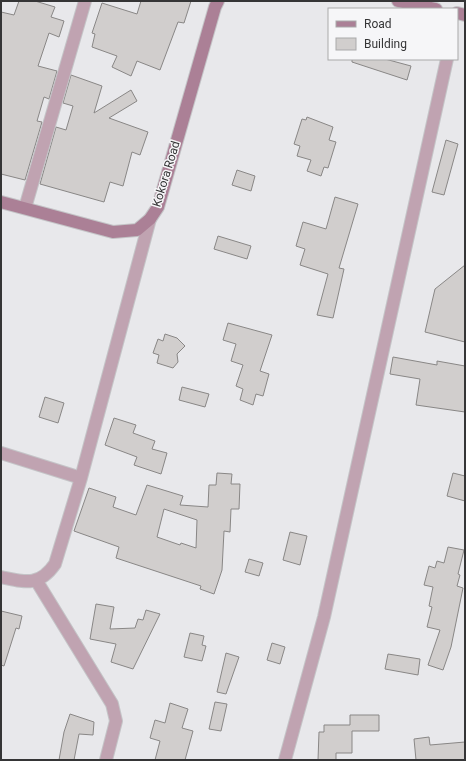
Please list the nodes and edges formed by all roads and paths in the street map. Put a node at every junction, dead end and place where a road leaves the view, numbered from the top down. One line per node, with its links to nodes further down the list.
1 (85, 1): 7 (street)
2 (218, 1): 8 (street, Kokora Road)
3 (398, 1): 4 (street)
4 (430, 8)
5 (447, 60): 14 (street)
6 (1, 202): 7 (street, Kokora Road)
7 (25, 208): 8 (street, Kokora Road)
8 (150, 219): 10 (street)
9 (1, 453): 10 (street)
10 (81, 478): 12 (street)
11 (1, 577): 12 (street)
12 (36, 580): 13 (street)
13 (106, 760)
14 (285, 760)

